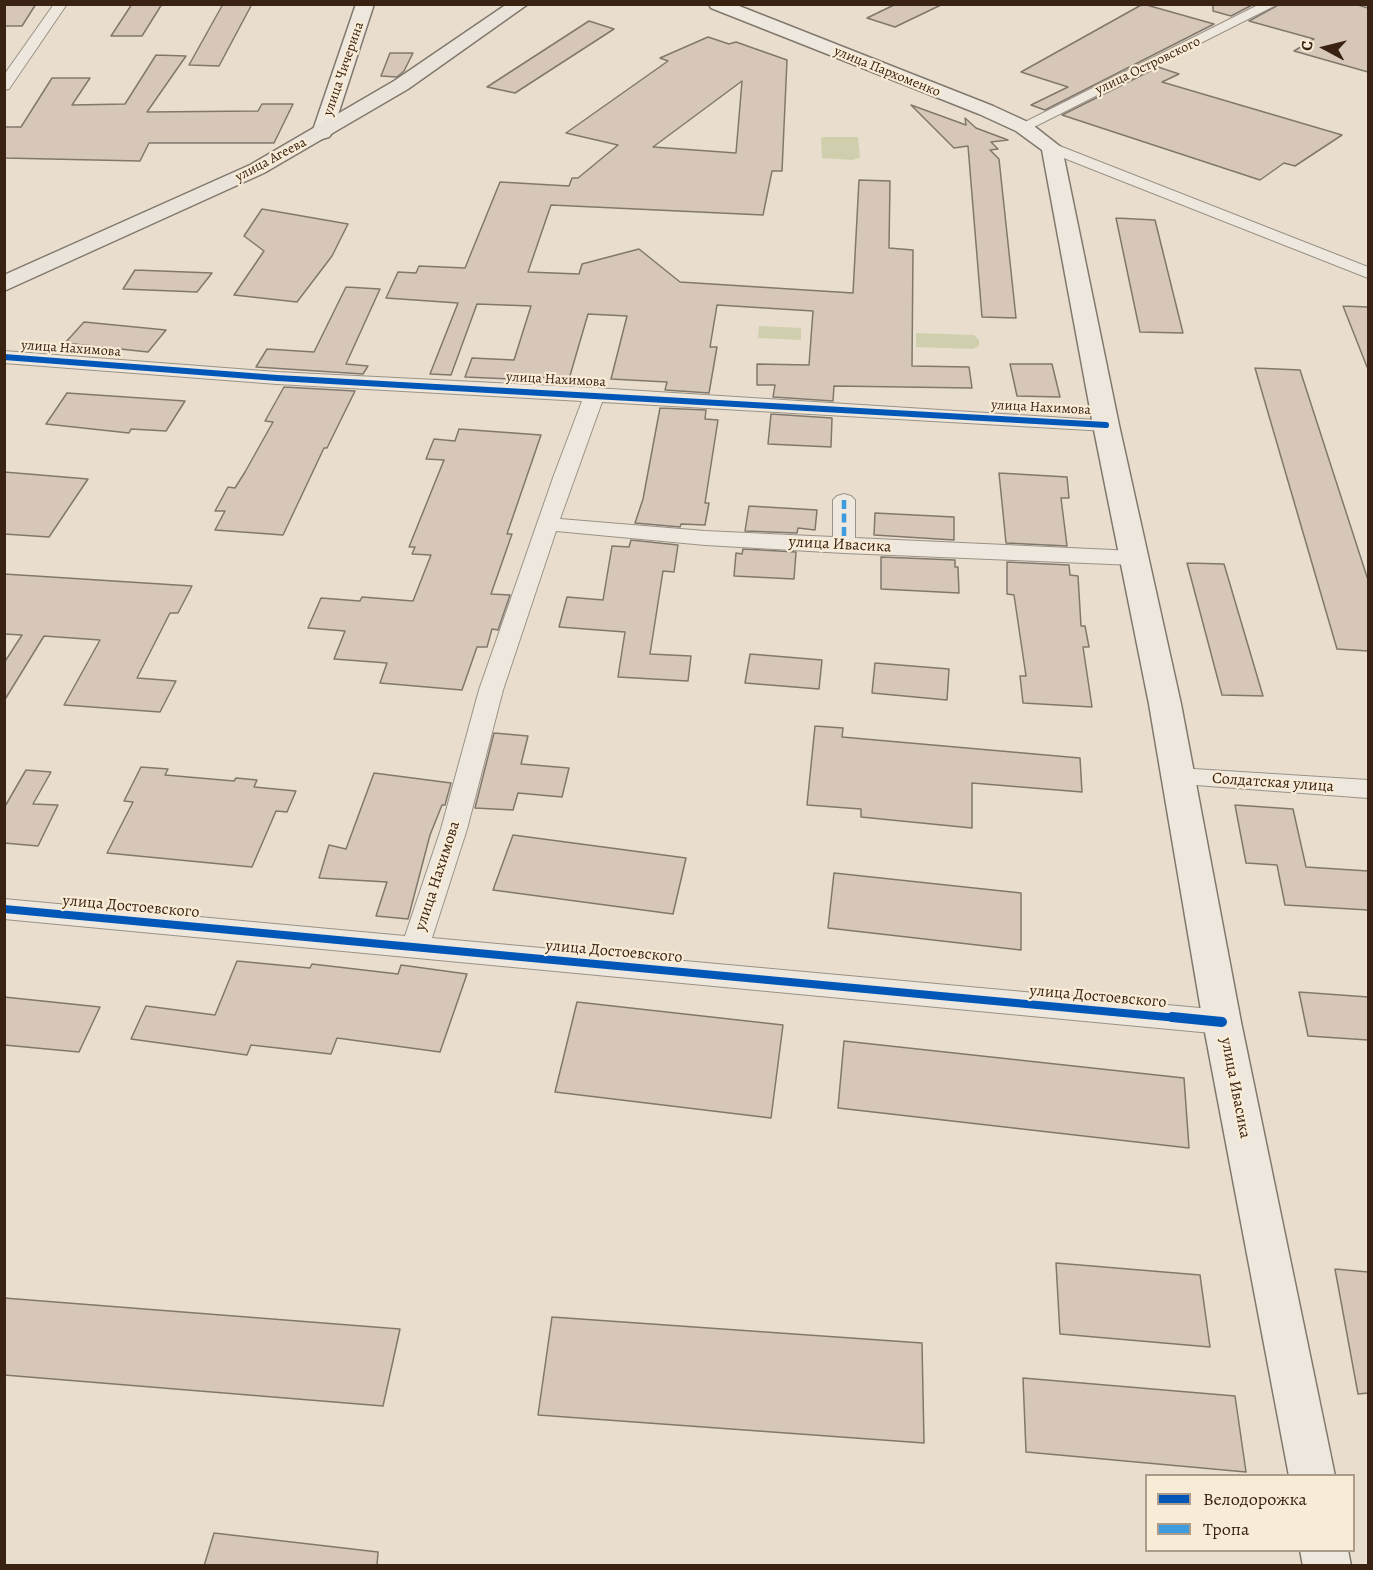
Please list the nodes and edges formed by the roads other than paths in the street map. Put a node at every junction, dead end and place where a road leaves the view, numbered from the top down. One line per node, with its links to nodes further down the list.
1 (61, 4): 6 (street)
2 (365, 4): 8 (main road, улица Чичерина)
3 (717, 4): 7 (main road, улица Пархоменко)
4 (1272, 4): 7 (street, улица Островского)
5 (516, 6): 8 (highway, улица Агеева)
6 (4, 86)
7 (1023, 127): 9 (main road, улица Пархоменко)
8 (322, 133): 11 (highway, улица Агеева)
9 (1052, 148): 10 (street); 14 (main road, улица Ивасика)
10 (1368, 273)
11 (4, 284)
12 (4, 357): 13 (street, улица Нахимова)
13 (594, 394): 14 (street, улица Нахимова); 16 (street, улица Нахимова)
14 (1106, 425): 18 (main road, улица Ивасика)
15 (844, 501): 17 (street)
16 (547, 524): 17 (street, улица Ивасика); 22 (street, улица Нахимова)
17 (844, 546): 18 (street, улица Ивасика)
18 (1134, 558): 19 (main road, улица Ивасика)
19 (1178, 777): 20 (street, Солдатская улица); 23 (main road, улица Ивасика)
20 (1368, 789)
21 (4, 909): 22 (street, улица Достоевского)
22 (415, 946): 23 (street, улица Достоевского)
23 (1222, 1022): 24 (main road, улица Ивасика)
24 (1312, 1474)

